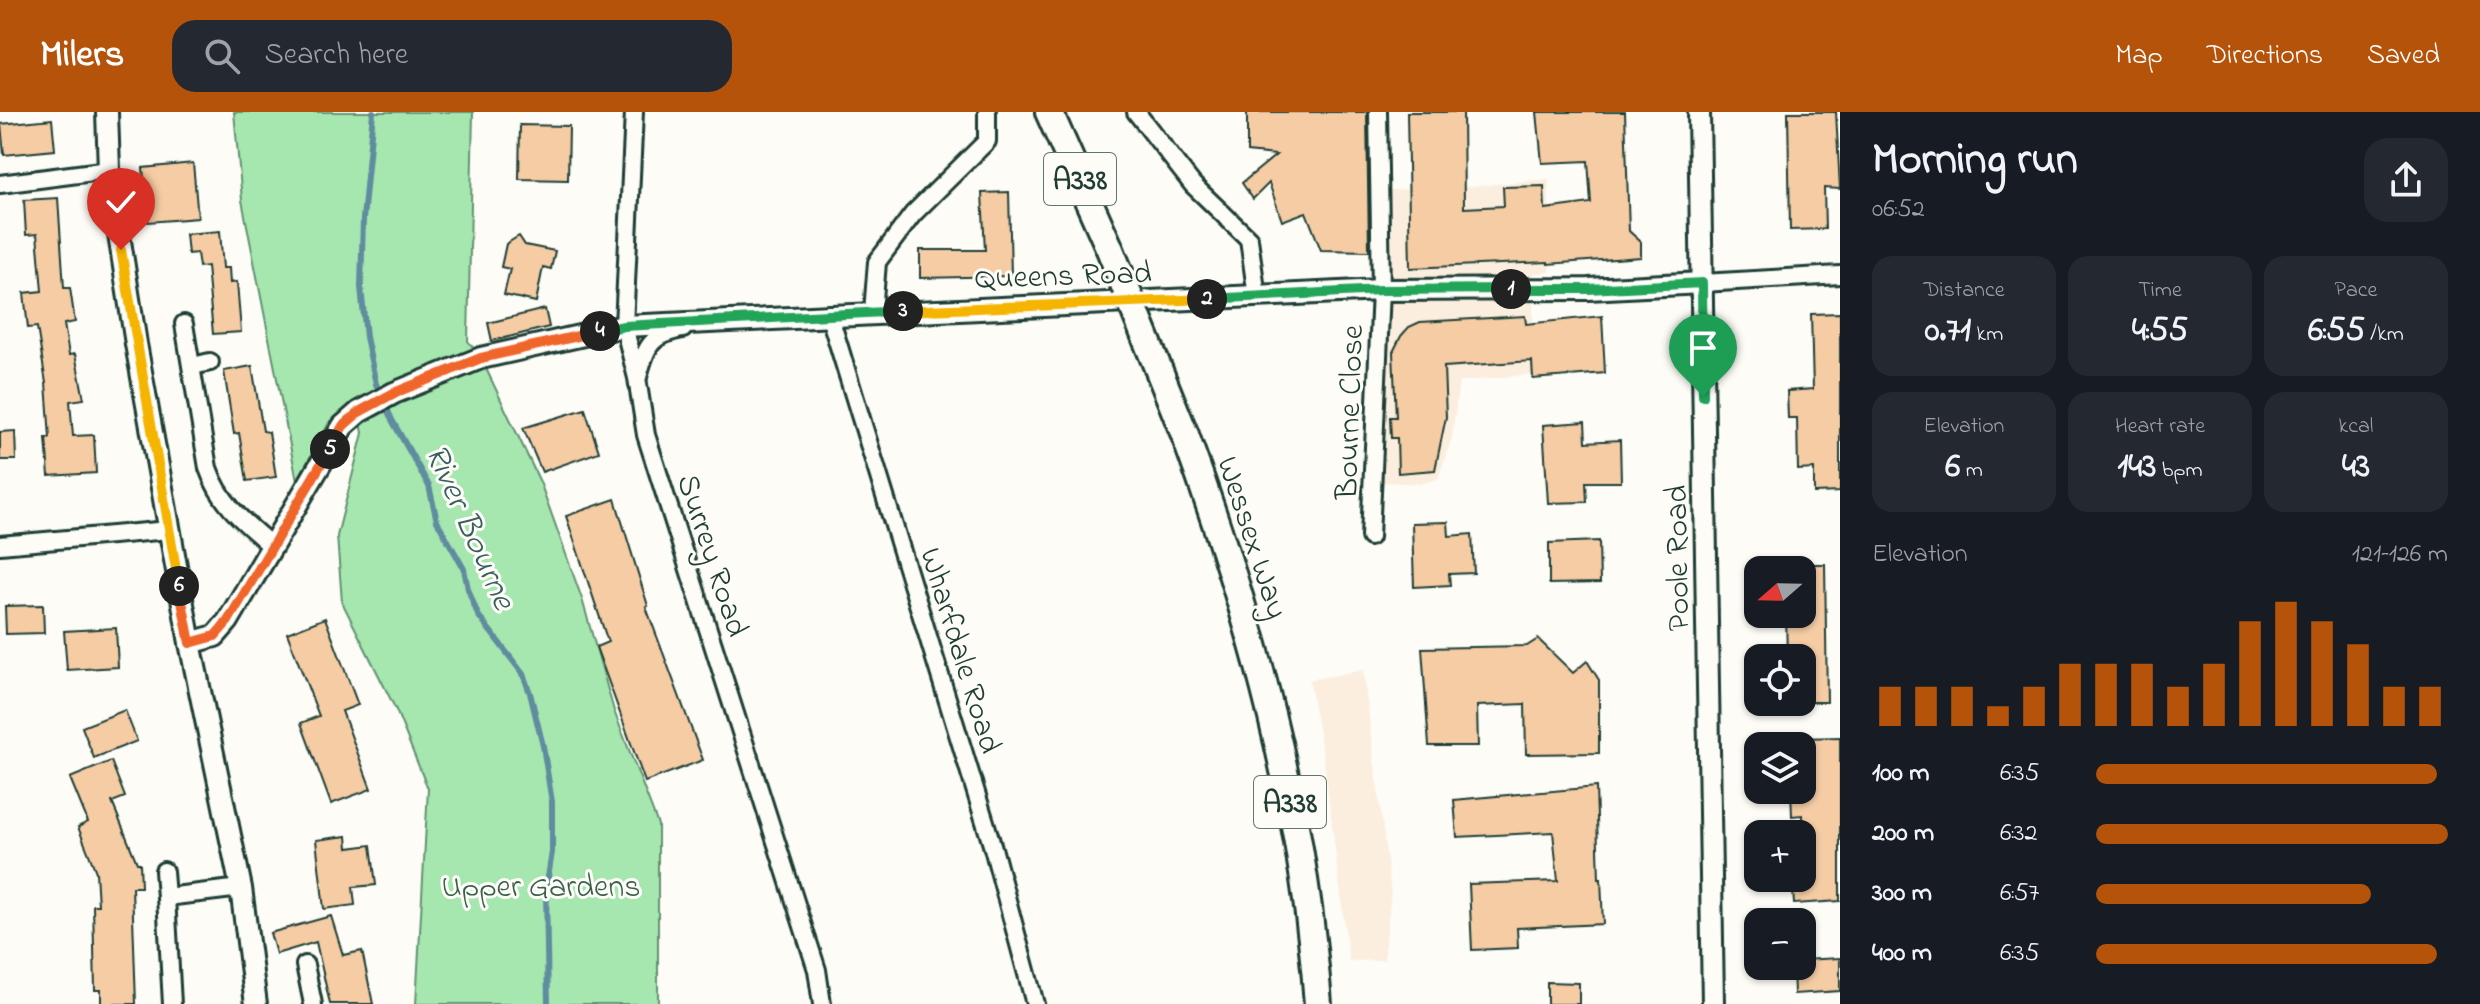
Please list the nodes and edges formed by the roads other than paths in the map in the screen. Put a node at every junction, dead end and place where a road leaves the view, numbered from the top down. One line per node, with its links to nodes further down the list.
1 (107, 112): 8 (street)
2 (634, 112): 18 (street, Surrey Road)
3 (987, 112): 14 (street)
4 (1049, 112): 36 (highway, Wessex Way / A338, bridge)
5 (1136, 112): 13 (street)
6 (1378, 112): 12 (street, Bourne Close)
7 (1699, 112): 11 (street, Poole Road)
8 (109, 170): 9 (street); 22 (street)
9 (0, 184)
10 (1840, 275): 11 (street)
11 (1702, 283): 12 (street, Queens Road); 37 (street, Poole Road)
12 (1381, 290): 13 (street, Queens Road); 23 (street, Bourne Close)
13 (1257, 297): 14 (street, Queens Road)
14 (873, 312): 15 (street, Queens Road)
15 (829, 314): 16 (street, Queens Road); 35 (street, Wharfdale Road)
16 (714, 323): 18 (street, Queens Road); 21 (street, Queens Road)
17 (184, 324): 20 (street)
18 (624, 326): 21 (street, Surrey Road); 25 (street, Queens Road)
19 (210, 362): 20 (street)
20 (193, 366): 25 (street)
21 (637, 378): 34 (street, Surrey Road)
22 (169, 530): 24 (street); 26 (street)
23 (1370, 537)
24 (0, 545)
25 (273, 547): 26 (street, Queens Road)
26 (190, 643): 28 (street)
27 (164, 871): 29 (street)
28 (241, 888): 29 (street); 32 (street)
29 (166, 897): 31 (street)
30 (305, 965): 33 (street)
31 (172, 1004)
32 (256, 1004)
33 (313, 1004)
34 (822, 1004)
35 (1035, 1004)
36 (1318, 1004)
37 (1713, 1004)

